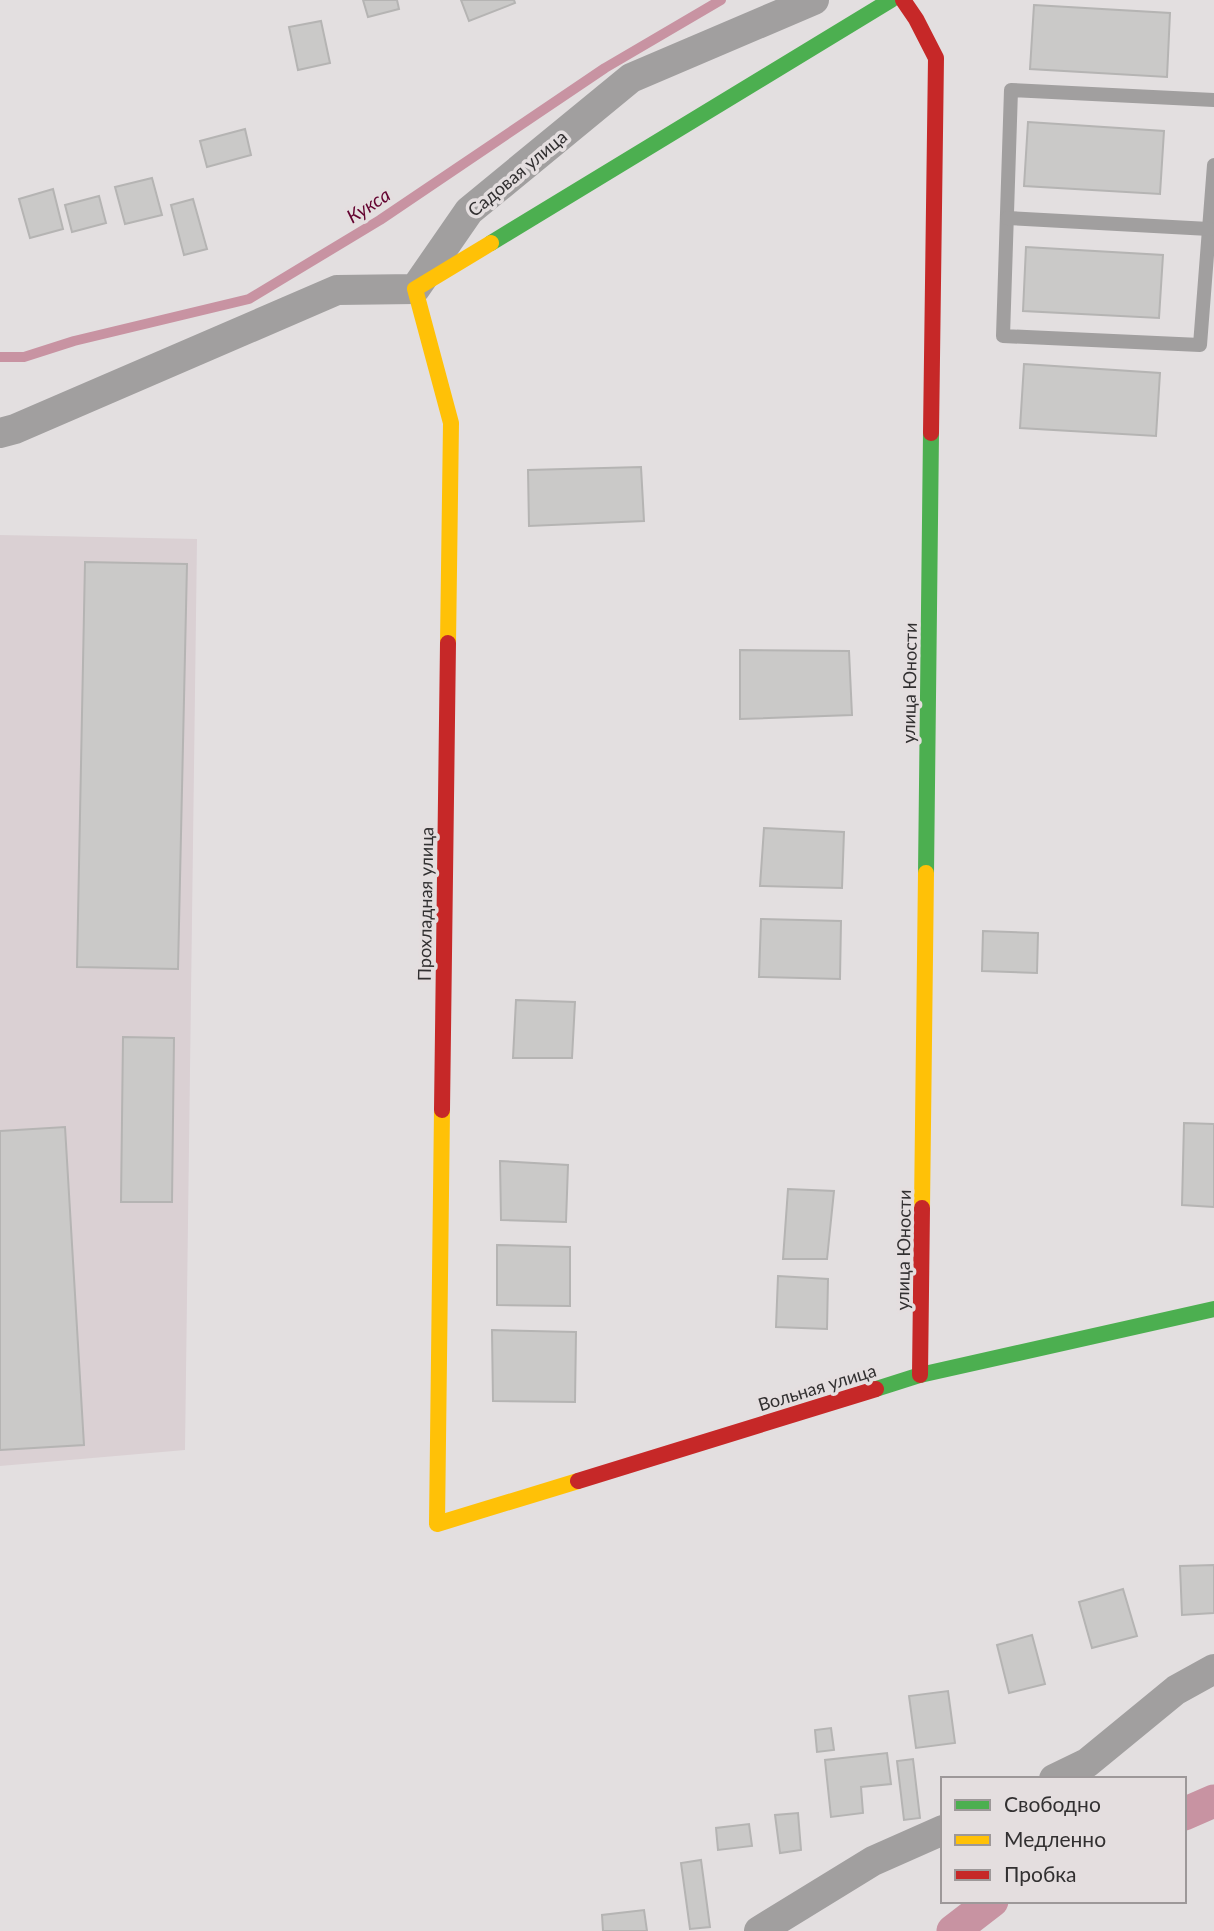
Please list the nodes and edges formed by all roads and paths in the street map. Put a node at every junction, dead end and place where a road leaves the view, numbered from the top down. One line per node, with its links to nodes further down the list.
1 (814, 0): 8 (street, Садовая улица)
2 (891, 0): 8 (street)
3 (902, 0): 12 (street, улица Юности)
4 (1214, 100): 6 (lane)
5 (1214, 165): 7 (lane)
6 (1007, 218): 7 (lane); 9 (lane)
7 (1209, 229): 9 (lane)
8 (415, 289): 10 (street); 13 (street, Прохладная улица)
9 (1207, 345)
10 (0, 433)
11 (1214, 1309): 12 (street, Вольная улица)
12 (920, 1375): 13 (street, Вольная улица)
13 (437, 1524)
14 (1214, 1669): 15 (street)
15 (1058, 1777)
16 (941, 1831): 17 (street)
17 (759, 1931)

